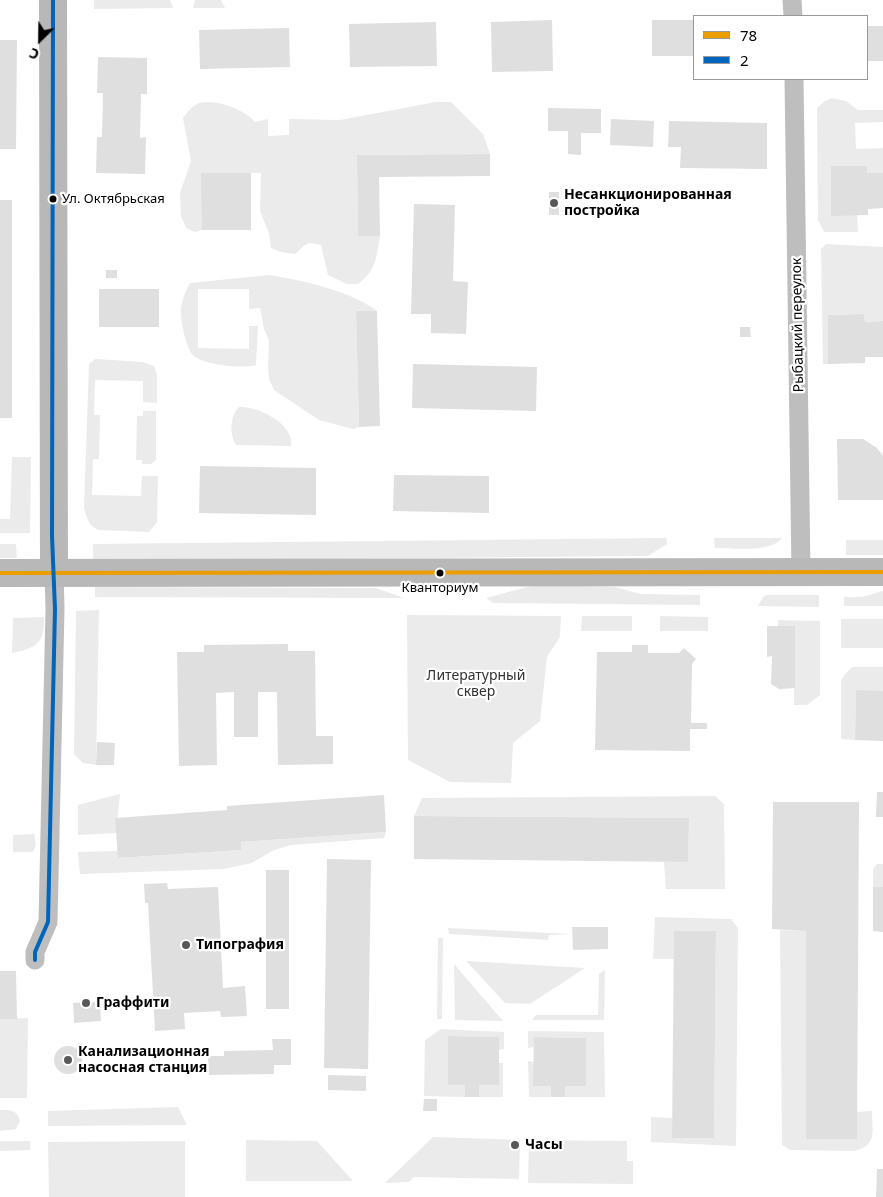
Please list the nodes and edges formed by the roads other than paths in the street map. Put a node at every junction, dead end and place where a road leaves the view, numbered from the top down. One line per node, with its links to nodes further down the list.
1 (52, 0): 5 (main road)
2 (792, 0): 3 (street)
3 (793, 15)
4 (794, 80): 6 (street, Рыбацкий переулок)
5 (54, 572): 6 (main road); 8 (main road); 9 (street)
6 (801, 572): 7 (main road)
7 (883, 572)
8 (0, 573)
9 (35, 960)

